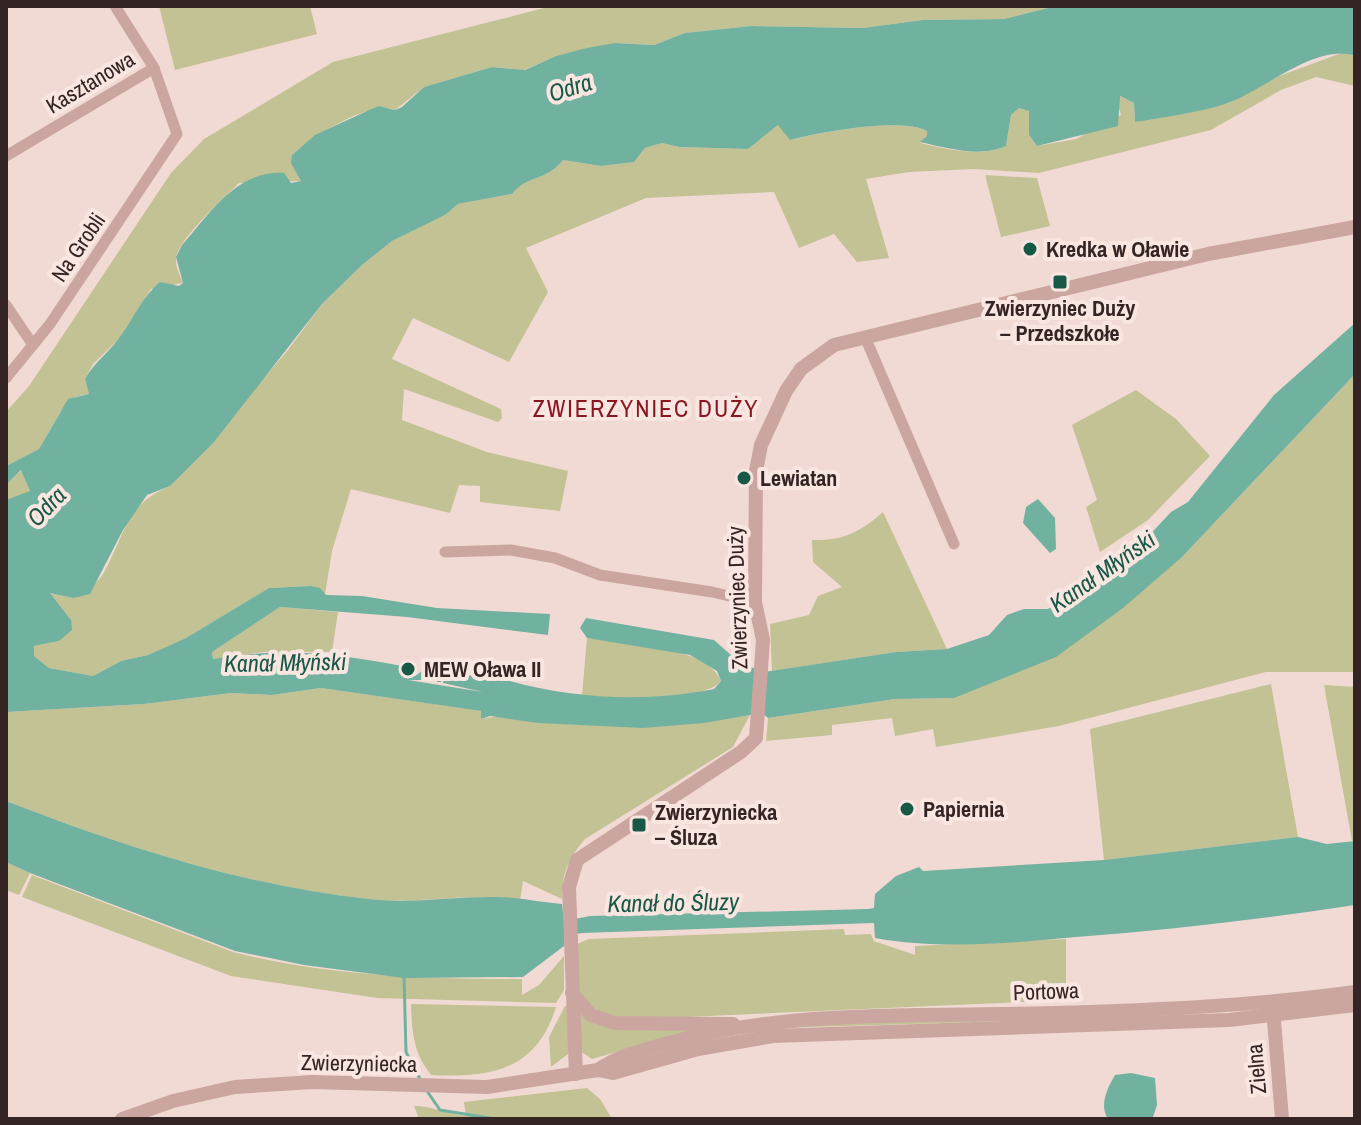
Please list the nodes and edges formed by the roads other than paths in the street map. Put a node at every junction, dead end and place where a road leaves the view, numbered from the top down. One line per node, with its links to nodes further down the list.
1 (115, 6): 2 (street, Kasztanowa)
2 (154, 68): 3 (street, Kasztanowa); 4 (street, Kasztanowa)
3 (177, 134): 8 (street, Na Grobli)
4 (6, 156)
5 (1355, 227): 7 (street, Zwierzyniec Duży)
6 (6, 305): 8 (street)
7 (865, 337): 10 (street); 12 (street, Zwierzyniec Duży)
8 (33, 345): 9 (street, Na Grobli)
9 (6, 378)
10 (954, 544)
11 (445, 552): 12 (street)
12 (755, 602): 14 (street, Zwierzyniec Duży)
13 (1355, 992): 16 (street, Portowa)
14 (572, 993): 17 (street); 19 (street, Zwierzyniec Duży)
15 (1355, 1005): 16 (street, Portowa)
16 (1274, 1010): 17 (street, Portowa); 21 (street, Zielna)
17 (740, 1033): 18 (street, Portowa)
18 (598, 1070): 19 (street, Zwierzyniecka)
19 (576, 1074): 20 (street, Zwierzyniecka)
20 (122, 1119)
21 (1282, 1119)

